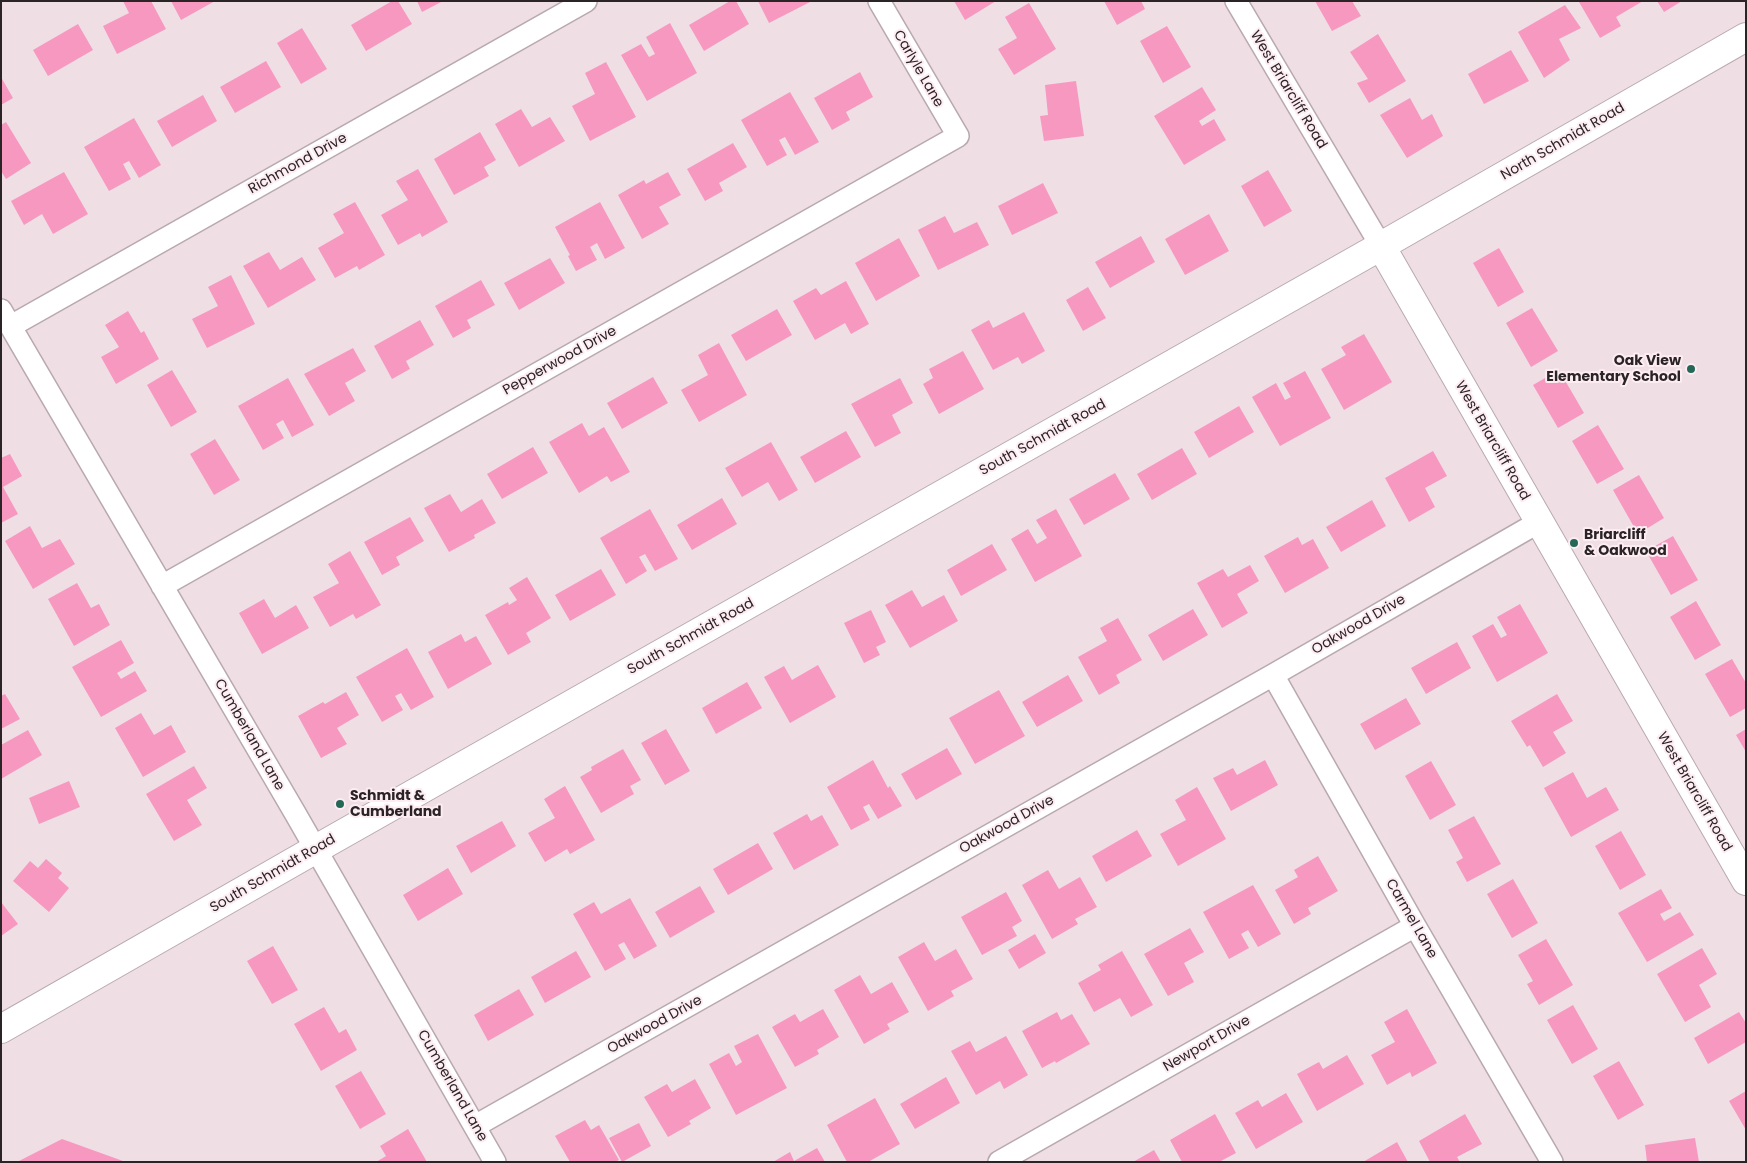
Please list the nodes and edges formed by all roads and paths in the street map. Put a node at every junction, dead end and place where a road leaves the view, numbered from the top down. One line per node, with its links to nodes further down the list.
1 (586, 1): 7 (street, Richmond Drive)
2 (879, 1): 5 (street, Carlyle Lane)
3 (1236, 1): 6 (street, West Briarcliff Road)
4 (1746, 37): 6 (street, North Schmidt Road)
5 (958, 136): 9 (street, Pepperwood Drive)
6 (1381, 246): 8 (street, West Briarcliff Road); 11 (street, South Schmidt Road)
7 (6, 318): 9 (street, Cumberland Lane)
8 (1539, 522): 10 (street, Oakwood Drive); 12 (street, West Briarcliff Road)
9 (162, 586): 11 (street, Cumberland Lane)
10 (1273, 675): 13 (street, Carmel Lane); 15 (street, Oakwood Drive)
11 (316, 849): 14 (street, South Schmidt Road); 15 (street, Cumberland Lane)
12 (1746, 881)
13 (1415, 926): 17 (street, Newport Drive); 18 (street, Carmel Lane)
14 (1, 1029)
15 (474, 1126): 16 (street, Cumberland Lane)
16 (495, 1162)
17 (999, 1162)
18 (1552, 1162)

